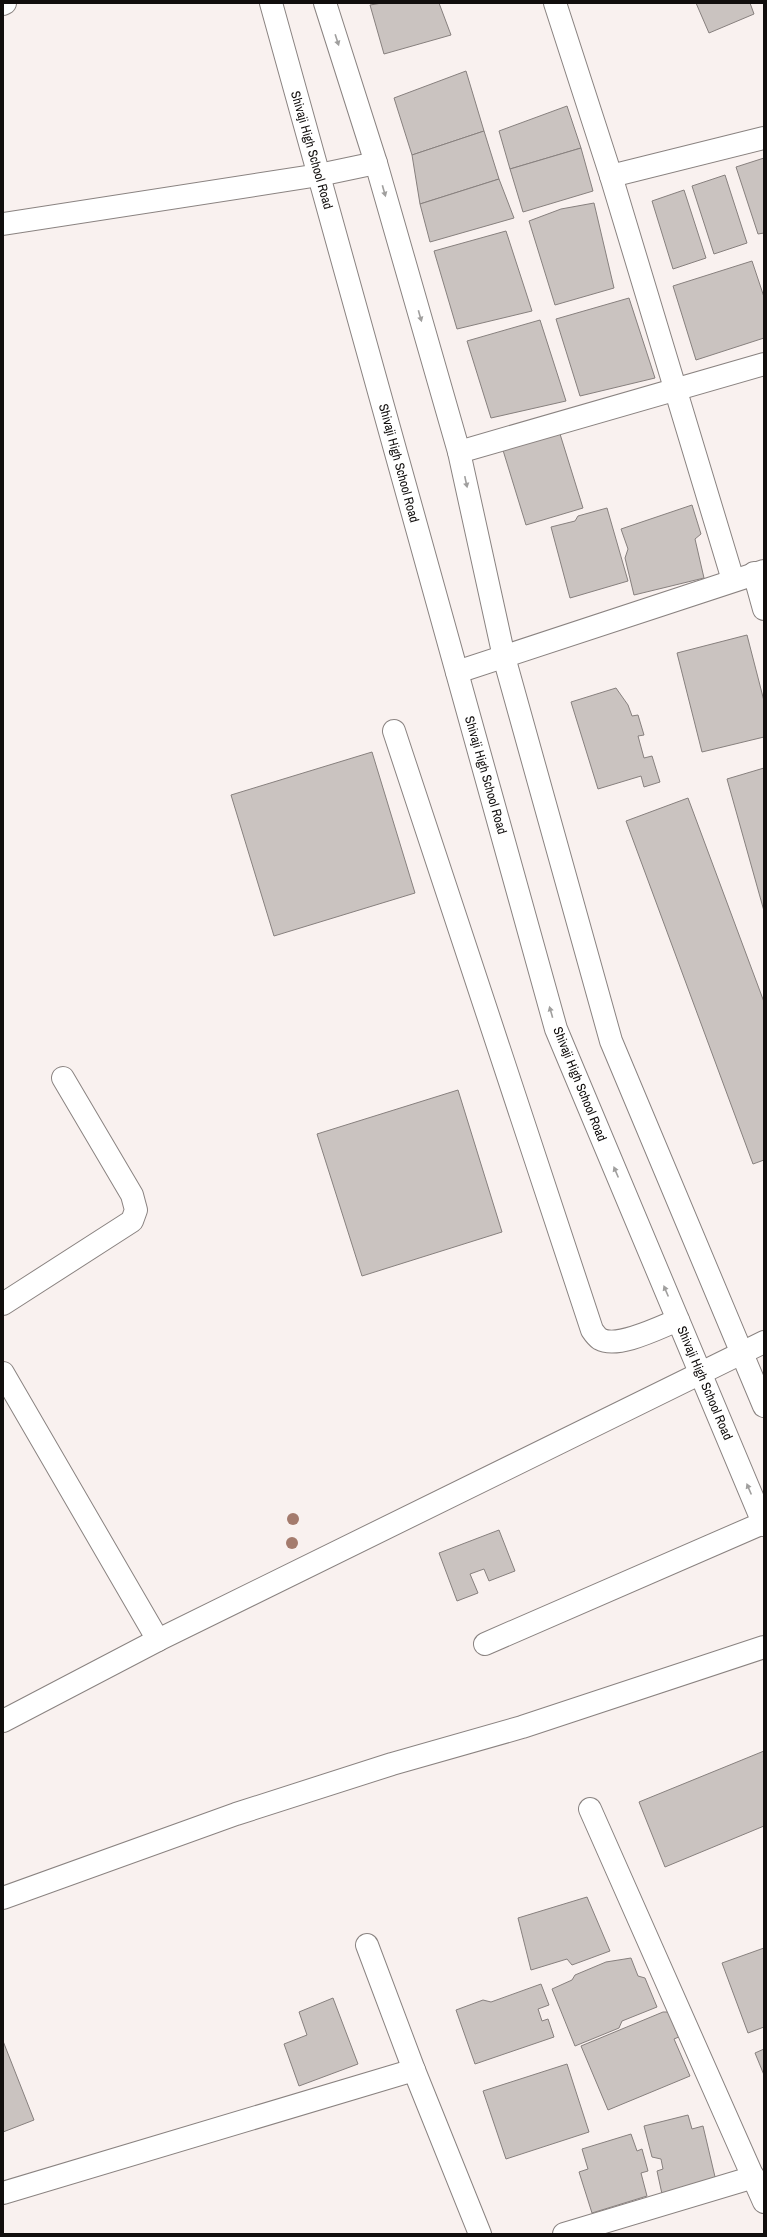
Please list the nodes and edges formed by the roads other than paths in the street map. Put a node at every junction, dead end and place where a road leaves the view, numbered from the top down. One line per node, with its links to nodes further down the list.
1 (271, 3): 6 (street, Shivaji High School Road)
2 (325, 3): 5 (street, one-way to 5)
3 (555, 3): 7 (street)
4 (764, 138): 7 (street)
5 (376, 163): 6 (street); 11 (street, one-way to 11)
6 (319, 175): 8 (street); 16 (street, Shivaji High School Road)
7 (611, 176): 10 (street)
8 (3, 224)
9 (764, 364): 10 (street)
10 (676, 390): 11 (street); 13 (street)
11 (459, 452): 15 (street, one-way to 15)
12 (759, 572): 13 (street); 14 (street)
13 (732, 580): 15 (street)
14 (764, 609)
15 (504, 657): 16 (street); 22 (street)
16 (457, 672): 20 (street, Shivaji High School Road, one-way to 16)
17 (394, 731): 20 (street)
18 (63, 1078): 19 (street)
19 (3, 1304)
20 (678, 1320): 23 (street, Shivaji High School Road)
21 (764, 1342): 22 (street)
22 (740, 1352): 23 (street); 25 (street)
23 (700, 1372): 26 (street, Shivaji High School Road, one-way to 23); 27 (street)
24 (3, 1373): 27 (street)
25 (764, 1406)
26 (764, 1524): 28 (street)
27 (158, 1640): 30 (street)
28 (485, 1644)
29 (764, 1647): 32 (street)
30 (3, 1721)
31 (590, 1809): 35 (street)
32 (3, 1898)
33 (367, 1945): 34 (street)
34 (414, 2070): 36 (street); 38 (street)
35 (754, 2177): 37 (street); 39 (street)
36 (3, 2192)
37 (764, 2202)
38 (480, 2234)
39 (564, 2234)

